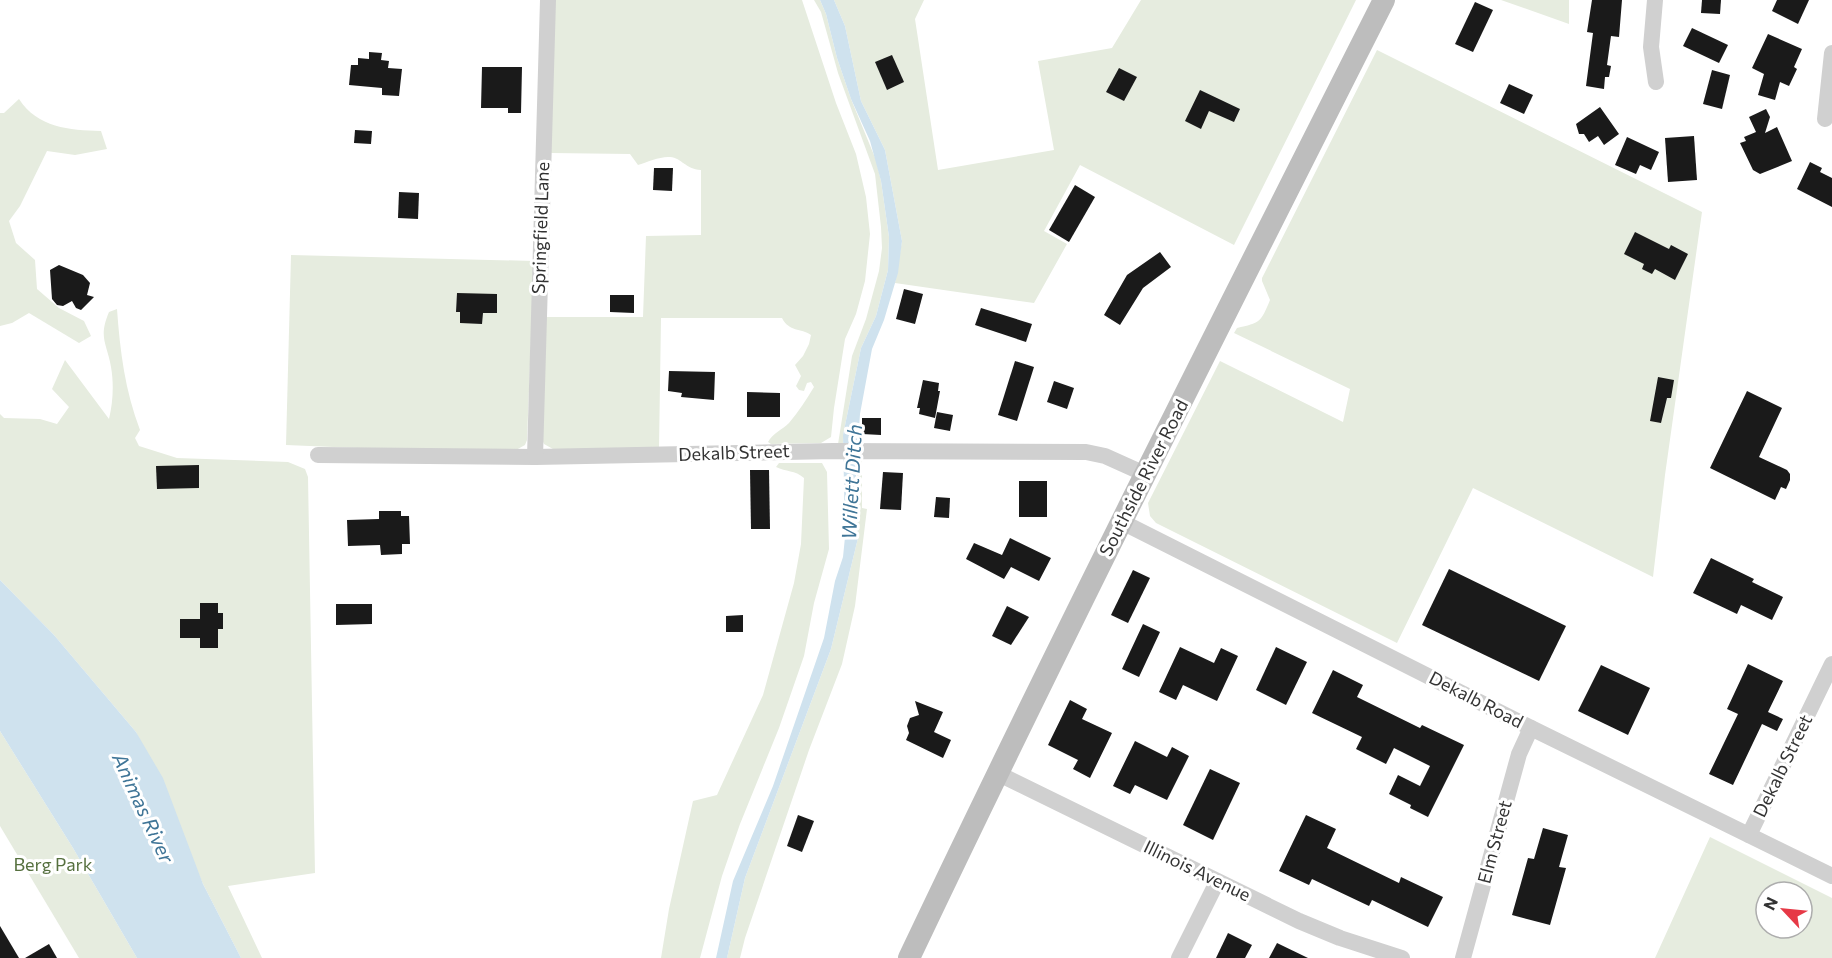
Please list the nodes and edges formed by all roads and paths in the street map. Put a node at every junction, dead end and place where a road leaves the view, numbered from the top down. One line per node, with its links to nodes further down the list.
1 (548, 0): 8 (street, Springfield Lane)
2 (1384, 0): 9 (main road, Southside River Road)
3 (1655, 0): 5 (street)
4 (1832, 53): 6 (street)
5 (1656, 82)
6 (1825, 120)
7 (318, 454): 8 (street, Dekalb Street)
8 (535, 457): 9 (street, Dekalb Street)
9 (1145, 474): 10 (main road, Southside River Road)
10 (1122, 522): 12 (street, Dekalb Road); 13 (main road, Southside River Road)
11 (1832, 664): 14 (street, Dekalb Street)
12 (1531, 728): 14 (street, Dekalb Road); 20 (street, Elm Street)
13 (997, 773): 16 (street, Illinois Avenue); 17 (main road, Southside River Road)
14 (1749, 835): 15 (street, Dekalb Road)
15 (1832, 876)
16 (1217, 882): 18 (street); 19 (street, Illinois Avenue)
17 (909, 958)
18 (1179, 958)
19 (1402, 958)
20 (1463, 958)

